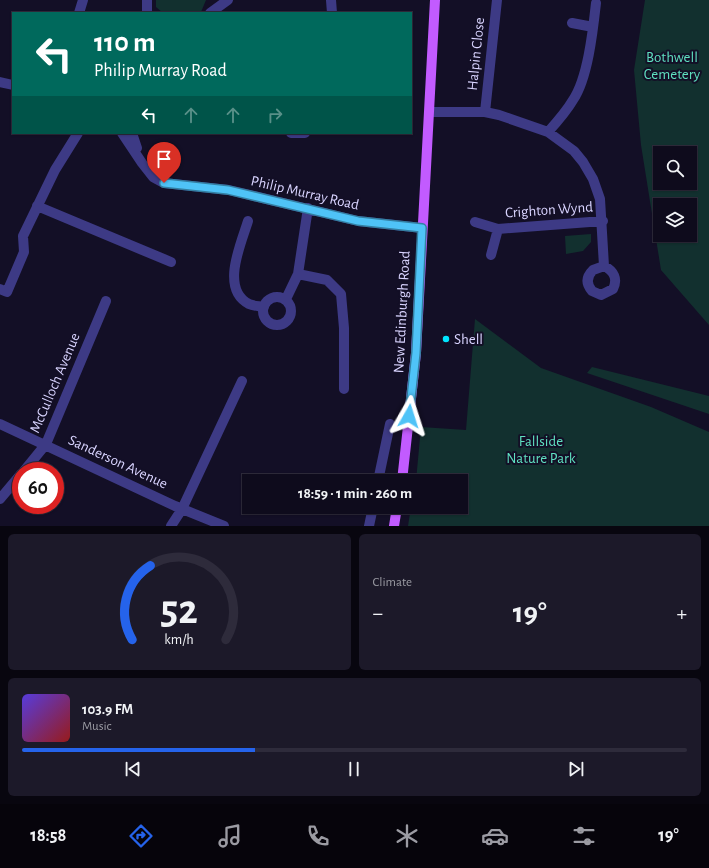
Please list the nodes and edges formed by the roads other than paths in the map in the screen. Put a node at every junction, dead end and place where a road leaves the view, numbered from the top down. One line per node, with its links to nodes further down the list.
1 (83, 0): 8 (street)
2 (147, 0): 9 (street)
3 (228, 0): 10 (street)
4 (331, 0): 11 (street)
5 (435, 0): 16 (main road, New Edinburgh Road)
6 (497, 0): 17 (street, Halpin Close)
7 (596, 3): 13 (street)
8 (79, 12)
9 (147, 12)
10 (211, 12)
11 (332, 12)
12 (572, 23): 13 (street)
13 (593, 27): 18 (street)
14 (0, 82): 15 (street)
15 (12, 85)
16 (430, 112): 17 (street); 28 (main road, New Edinburgh Road)
17 (485, 112): 18 (street)
18 (548, 132): 26 (street)
19 (77, 134): 23 (street)
20 (123, 134): 22 (street, Philip Murray Road)
21 (132, 134): 22 (street, Philip Murray Road)
22 (142, 163): 24 (street, Philip Murray Road)
23 (37, 206): 31 (street); 34 (street)
24 (308, 208): 28 (street, Philip Murray Road); 33 (street)
25 (248, 221): 37 (street)
26 (603, 221): 29 (street, Crighton Wynd); 32 (street)
27 (475, 222): 29 (street, Crighton Wynd)
28 (422, 228): 45 (main road, New Edinburgh Road)
29 (498, 229): 30 (street, Crighton Wynd)
30 (491, 255)
31 (172, 262)
32 (604, 266)
33 (298, 274): 35 (street); 39 (street)
34 (0, 289)
35 (286, 299): 37 (street); 37 (street)
36 (106, 301): 42 (street, McCulloch Avenue)
37 (264, 308)
38 (242, 381): 48 (street)
39 (344, 389)
40 (0, 424): 42 (street, Sanderson Avenue)
41 (390, 424): 44 (street)
42 (46, 444): 43 (street, McCulloch Avenue); 48 (street, Sanderson Avenue)
43 (31, 462)
44 (379, 474)
45 (403, 474)
46 (12, 485): 47 (street)
47 (0, 499)
48 (182, 509): 51 (street); 52 (street, Sanderson Avenue)
49 (372, 514): 53 (street)
50 (396, 514): 54 (main road)
51 (172, 526)
52 (224, 526)
53 (369, 526)
54 (394, 526)

